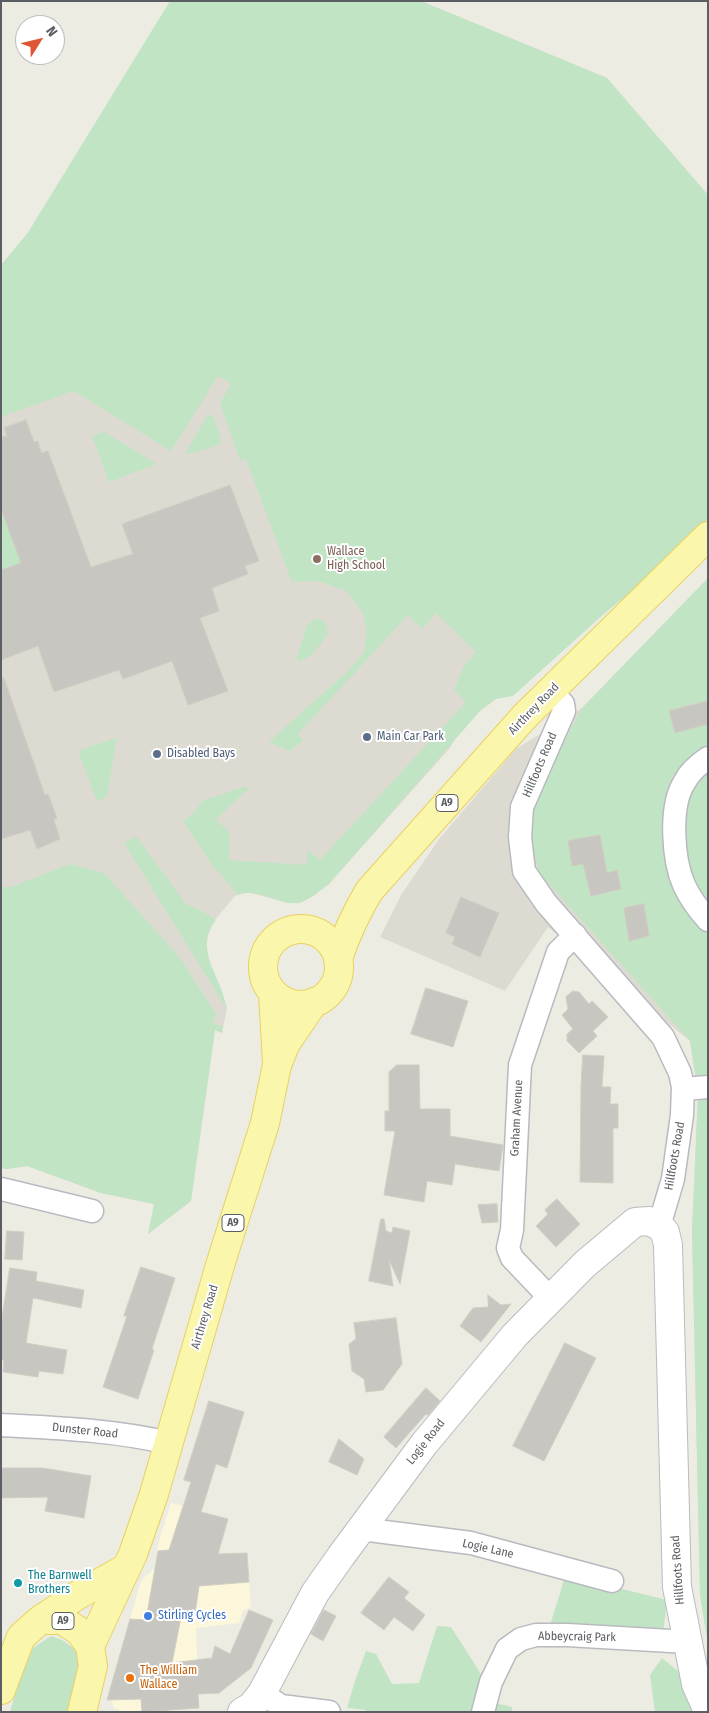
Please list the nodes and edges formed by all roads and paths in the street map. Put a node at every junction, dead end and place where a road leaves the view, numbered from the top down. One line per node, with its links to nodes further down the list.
1 (708, 536): 2 (main road, Airthrey Road / A9)
2 (551, 691): 4 (main road, Airthrey Road / A9); 7 (street, Hillfoots Road)
3 (708, 758): 5 (street)
4 (369, 891): 6 (main road, A9); 8 (main road, A9)
5 (708, 920)
6 (310, 930): 8 (main road); 9 (main road, A9)
7 (575, 935): 13 (street, Hillfoots Road); 17 (street, Graham Avenue)
8 (338, 959): 10 (main road, A9)
9 (273, 992): 10 (main road); 11 (main road, A9)
10 (314, 1002): 11 (main road, A9)
11 (277, 1065): 19 (main road, Airthrey Road / A9)
12 (708, 1087): 13 (street)
13 (683, 1089): 16 (street, Hillfoots Road)
14 (1, 1189): 15 (street)
15 (92, 1211)
16 (659, 1226): 17 (main road, Logie Road); 24 (main road, Hillfoots Road)
17 (550, 1298): 20 (main road, Logie Road)
18 (1, 1425): 19 (street, Dunster Road)
19 (158, 1441): 21 (main road, Airthrey Road / A9)
20 (361, 1529): 22 (street, Logie Lane); 27 (main road, Logie Road)
21 (126, 1568): 23 (main road, A9); 25 (main road, Airthrey Road / A9)
22 (612, 1580)
23 (40, 1620): 25 (main road, A9); 26 (main road, A9)
24 (688, 1642): 28 (main road, Hillfoots Road); 32 (street, Abbeycraig Park)
25 (90, 1646): 29 (main road, A9)
26 (1, 1690)
27 (262, 1693): 30 (main road, Logie Road); 31 (street)
28 (708, 1711)
29 (82, 1712)
30 (242, 1712)
31 (329, 1712)
32 (483, 1712)

